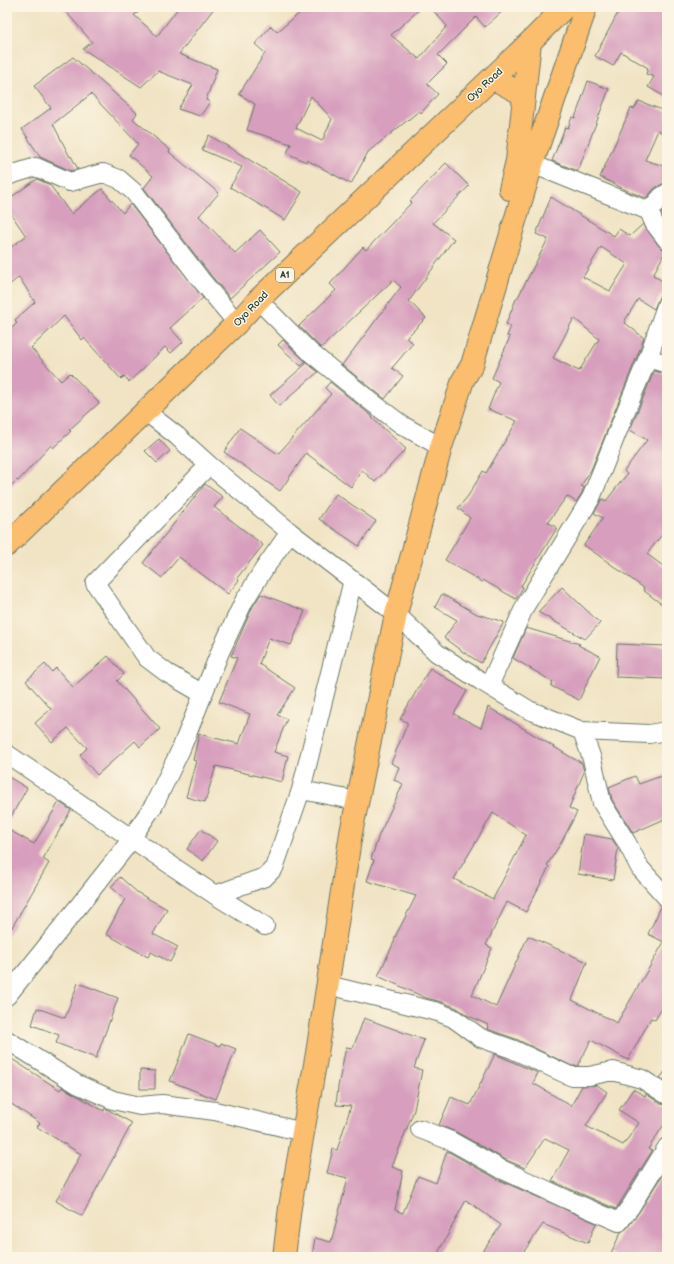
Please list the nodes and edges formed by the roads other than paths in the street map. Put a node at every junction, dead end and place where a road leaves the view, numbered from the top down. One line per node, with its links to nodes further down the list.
1 (565, 7): 3 (main road, Oyo Road / A1)
2 (586, 7): 6 (main road)
3 (530, 42): 4 (main road, Oyo Road / A1); 5 (main road)
4 (492, 78): 5 (main road); 11 (main road, Oyo Road / A1)
5 (524, 95): 16 (main road)
6 (532, 164): 9 (street); 16 (main road)
7 (7, 176): 13 (street)
8 (667, 193): 9 (street)
9 (649, 211): 10 (street)
10 (667, 240)
11 (258, 300): 13 (main road, Oyo Road / A1); 18 (street)
12 (667, 303): 14 (street)
13 (237, 323): 17 (main road, Oyo Road / A1)
14 (648, 358): 15 (street); 24 (street)
15 (667, 364)
16 (463, 380): 18 (main road)
17 (145, 411): 19 (street); 21 (main road, Oyo Road / A1)
18 (441, 447): 23 (main road)
19 (209, 465): 20 (street); 25 (street)
20 (290, 532): 22 (street); 25 (street)
21 (7, 545)
22 (353, 580): 23 (street); 29 (street)
23 (396, 614): 24 (street); 30 (main road)
24 (489, 686): 26 (street)
25 (203, 694): 31 (street)
26 (582, 731): 27 (street); 33 (street)
27 (667, 731)
28 (7, 754): 31 (street)
29 (301, 790): 30 (street); 32 (street)
30 (358, 801): 35 (main road)
31 (132, 838): 32 (street); 36 (street)
32 (215, 894): 34 (street)
33 (667, 898)
34 (265, 926)
35 (328, 986): 38 (street); 40 (main road)
36 (7, 996)
37 (7, 1040): 40 (street)
38 (667, 1095)
39 (420, 1129): 41 (street)
40 (303, 1132): 42 (main road)
41 (667, 1147)
42 (284, 1257)

